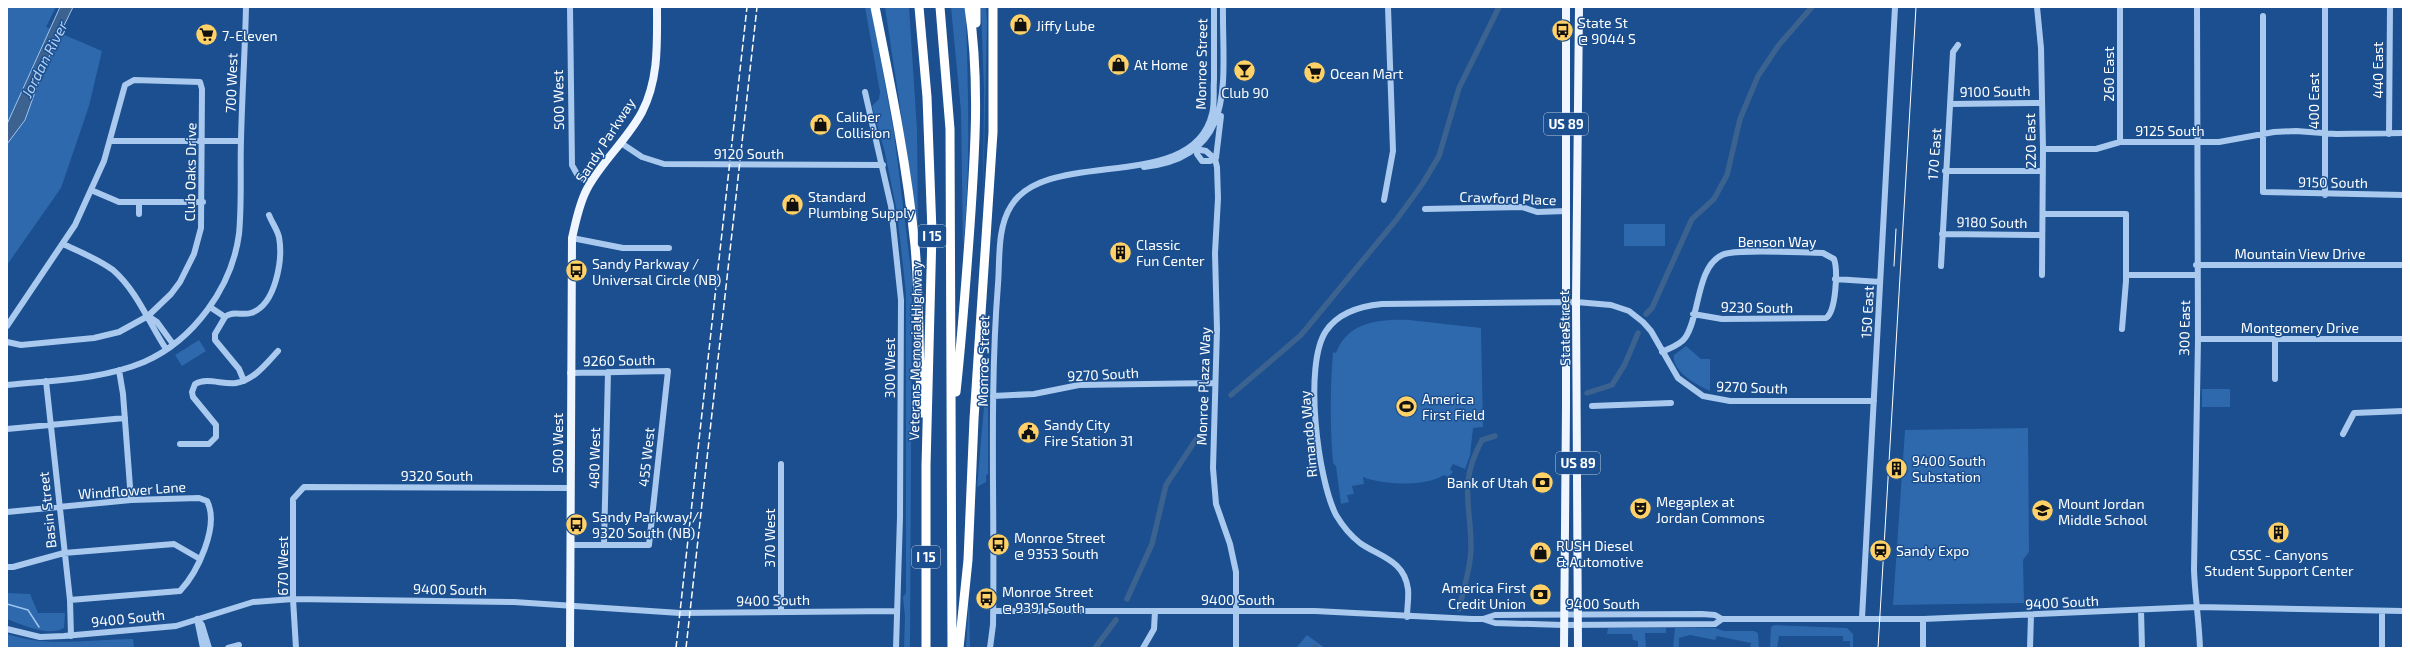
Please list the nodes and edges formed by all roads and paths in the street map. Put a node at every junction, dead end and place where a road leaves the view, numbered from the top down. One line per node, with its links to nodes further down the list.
1 (246, 7): 37 (street, 700 West)
2 (570, 7): 48 (street, 500 West)
3 (657, 7): 40 (main road, Sandy Parkway)
4 (875, 7): 25 (highway)
5 (880, 7): 25 (highway)
6 (919, 7): 110 (highway, Veterans Memorial Highway / I 15)
7 (940, 7): 108 (highway, I 15)
8 (969, 7): 23 (highway)
9 (976, 7): 23 (highway)
10 (993, 7): 155 (highway)
11 (1214, 7): 30 (street, Monroe Street)
12 (1223, 7): 27 (street, Monroe Street)
13 (1388, 7): 52 (street)
14 (1566, 7): 56 (main road, State Street / US 89)
15 (1579, 7): 74 (main road, State Street / US 89)
16 (1895, 7): 72 (street, 150 East)
17 (2037, 7): 28 (street, 220 East)
18 (2120, 7): 38 (street, 260 East)
19 (2197, 7): 39 (street, 300 East)
20 (2325, 7): 31 (street, 400 East)
21 (2390, 7): 33 (street, 440 East)
22 (2262, 16): 34 (street)
23 (974, 41): 108 (highway)
24 (1958, 45): 29 (street, 170 East)
25 (886, 55): 110 (highway)
26 (865, 92): 44 (street, 300 West)
27 (1222, 93): 41 (street, Monroe Street); 43 (street, Monroe Plaza Way)
28 (2041, 103): 29 (street, 9100 South); 42 (street, 220 East)
29 (1950, 104): 46 (street, 170 East)
30 (1212, 116): 41 (street); 45 (street, Monroe Street)
31 (2326, 133): 33 (street); 34 (street, 9125 South); 51 (street, 400 East)
32 (2403, 133): 33 (street)
33 (2389, 134)
34 (2263, 135): 39 (street, 9125 South); 51 (street, 9150 South)
35 (110, 141): 36 (street); 36 (street, Club Oaks Drive); 49 (street)
36 (202, 141): 37 (street); 54 (street, Club Oaks Drive)
37 (241, 141): 75 (street, 700 West)
38 (2120, 142): 39 (street, 9125 South); 42 (street, 9125 South)
39 (2197, 142): 65 (street, 300 East)
40 (621, 143): 44 (street, 9120 South); 48 (main road, Sandy Parkway)
41 (1196, 149): 43 (street); 43 (street); 45 (street, Monroe Street)
42 (2043, 149): 47 (street, 220 East)
43 (1215, 159): 96 (street, Monroe Plaza Way)
44 (883, 164): 132 (street, 300 West)
45 (1130, 167): 98 (street, Monroe Street)
46 (1945, 171): 47 (street); 60 (street, 170 East)
47 (2042, 171): 58 (street, 220 East)
48 (591, 183): 62 (main road, Sandy Parkway)
49 (91, 190): 53 (street); 63 (street)
50 (2403, 194): 51 (street, 9150 South)
51 (2325, 195)
52 (1384, 200)
53 (139, 202): 54 (street); 57 (street)
54 (203, 202): 77 (street, Club Oaks Drive)
55 (1425, 209): 56 (street, Crawford Place)
56 (1566, 212): 73 (main road, State Street / US 89)
57 (139, 214)
58 (2043, 214): 61 (street, 220 East); 69 (street)
59 (269, 215): 78 (street)
60 (1942, 234): 61 (street, 9180 South); 67 (street, 170 East)
61 (2042, 235): 68 (street, 220 East)
62 (572, 238): 64 (street); 92 (main road, 500 West)
63 (63, 244): 77 (street); 79 (street)
64 (669, 248)
65 (2196, 265): 66 (street, Mountain View Drive); 70 (street, 300 East)
66 (2403, 265)
67 (1940, 266)
68 (2042, 275)
69 (2126, 275): 70 (street); 80 (street)
70 (2197, 275): 82 (street, 300 East)
71 (1835, 279): 72 (street); 76 (street, 9230 South); 76 (street, Benson Way)
72 (1880, 282): 99 (street, 150 East)
73 (1566, 302): 74 (street, Rimando Way); 134 (main road, State Street / US 89); 136 (street, Rimando Way)
74 (1576, 302): 88 (street, 9270 South); 133 (main road, State Street / US 89)
75 (210, 307): 78 (street); 85 (street, 700 West)
76 (1693, 314): 88 (street, Benson Way)
77 (148, 316): 84 (street, Club Oaks Drive); 85 (street); 86 (street)
78 (225, 317): 95 (street)
79 (7, 326)
80 (2122, 329)
81 (2403, 338): 83 (street, Montgomery Drive)
82 (2198, 339): 83 (street, Montgomery Drive); 124 (street, 300 East)
83 (2275, 339): 93 (street)
84 (7, 342)
85 (173, 344): 86 (street, 700 West)
86 (166, 349): 89 (street, 700 West)
87 (278, 351): 95 (street)
88 (1662, 352): 99 (street, 9270 South)
89 (119, 370): 94 (street, 700 West); 103 (street)
90 (668, 371): 91 (street, 9260 South); 117 (street, 455 West)
91 (608, 372): 92 (street, 9260 South); 117 (street, 480 West)
92 (570, 373): 112 (main road, 500 West)
93 (2275, 379)
94 (46, 380): 97 (street, 700 West); 104 (street, Basin Street)
95 (244, 381): 107 (street)
96 (1215, 383): 98 (street, 9270 South); 128 (street, Monroe Plaza Way)
97 (7, 384)
98 (993, 396): 126 (street, Monroe Street)
99 (1874, 401): 137 (street, 150 East)
100 (1671, 402): 101 (street)
101 (1592, 406)
102 (2403, 412): 106 (street)
103 (125, 418): 104 (street); 113 (street)
104 (50, 426): 105 (street); 114 (street, Basin Street)
105 (7, 429)
106 (2343, 434)
107 (180, 444)
108 (950, 444): 154 (highway, I 15)
109 (781, 464): 131 (street, 370 West)
110 (926, 466): 153 (highway, Veterans Memorial Highway / I 15)
111 (304, 487): 112 (street, 9320 South); 121 (street, 670 West)
112 (571, 488): 116 (main road, 500 West)
113 (131, 500): 114 (street, Windflower Lane); 119 (street, Windflower Lane)
114 (60, 508): 115 (street, Windflower Lane); 118 (street, Basin Street)
115 (7, 512)
116 (571, 544): 117 (street); 123 (main road, 500 West)
117 (604, 545)
118 (64, 553): 119 (street); 120 (street); 122 (street, Basin Street)
119 (200, 559): 122 (street, Windflower Lane)
120 (7, 567)
121 (293, 599): 123 (street, 9400 South); 138 (street, 9400 South); 150 (street, 670 West)
122 (70, 600): 145 (street, Basin Street)
123 (571, 606): 131 (street, 9400 South); 151 (main road, 500 West)
124 (2197, 608): 125 (street, 9400 South); 129 (street, 9400 South); 164 (street, 300 East)
125 (2141, 610): 135 (street, 9400 South); 163 (street)
126 (994, 611): 127 (street, 9400 South); 156 (street, Monroe Street)
127 (1155, 611): 128 (street, 9400 South); 157 (street)
128 (1237, 611): 136 (street, 9400 South); 158 (street, Monroe Plaza Way)
129 (2382, 611): 130 (street, 9400 South); 165 (street)
130 (2403, 611)
131 (781, 612): 132 (street, 9400 South)
132 (897, 612): 152 (street, 300 West)
133 (1579, 614): 134 (street, 9400 South); 141 (street, 9400 South); 142 (main road, State Street / US 89)
134 (1563, 615): 139 (street, 9400 South); 143 (main road, State Street / US 89)
135 (2030, 615): 140 (street, 9400 South); 162 (street)
136 (1407, 617): 139 (street, 9400 South)
137 (1862, 618): 140 (street, 9400 South); 141 (street, 9400 South)
138 (197, 619): 145 (street, 9400 South); 147 (street); 148 (street)
139 (1483, 619): 143 (street, 9400 South)
140 (1923, 619): 161 (street)
141 (1722, 620): 142 (street, 9400 South)
142 (1578, 624): 143 (street, 9400 South); 160 (main road, State Street / US 89)
143 (1563, 625): 159 (main road, State Street / US 89)
144 (7, 629): 145 (street, 9400 South)
145 (71, 636)
146 (239, 645): 149 (street)
147 (203, 648)
148 (209, 648)
149 (228, 648)
150 (296, 648)
151 (570, 648)
152 (896, 648)
153 (926, 648)
154 (952, 648)
155 (959, 648)
156 (990, 648)
157 (1143, 648)
158 (1236, 648)
159 (1564, 648)
160 (1578, 648)
161 (1923, 648)
162 (2030, 648)
163 (2142, 648)
164 (2200, 648)
165 (2382, 648)

